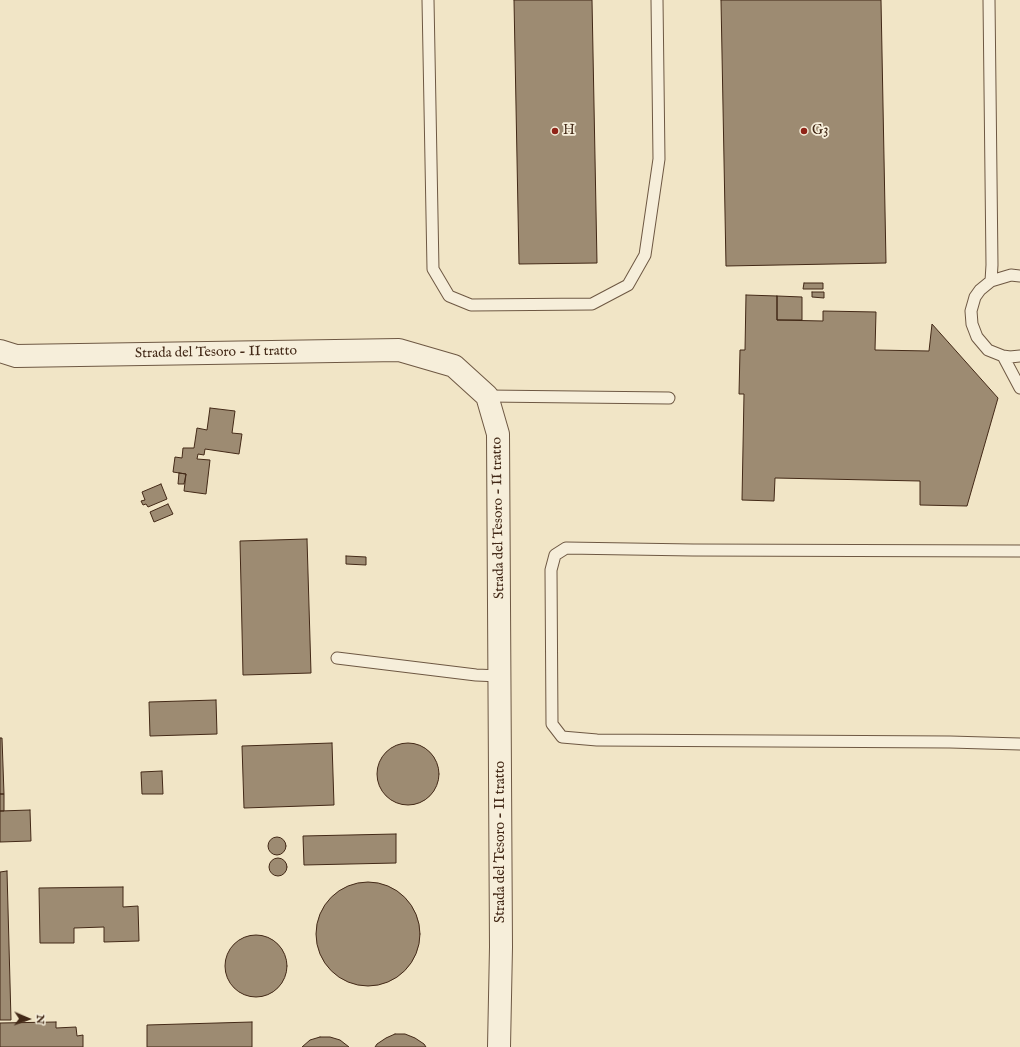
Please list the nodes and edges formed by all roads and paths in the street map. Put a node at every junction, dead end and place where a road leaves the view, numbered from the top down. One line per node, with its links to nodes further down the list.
1 (428, 0): 2 (lane)
2 (656, 0)
3 (989, 0): 5 (lane)
4 (1020, 276): 5 (lane)
5 (991, 281): 7 (lane)
6 (0, 351): 10 (street, Strada del Tesoro - II tratto)
7 (1004, 356): 8 (lane); 9 (lane)
8 (1020, 356)
9 (1020, 388)
10 (487, 396): 11 (lane); 14 (street, Strada del Tesoro - II tratto)
11 (670, 398)
12 (1020, 551): 15 (lane)
13 (337, 658): 14 (lane)
14 (500, 676): 16 (street, Strada del Tesoro - II tratto)
15 (1020, 744)
16 (499, 1047)

